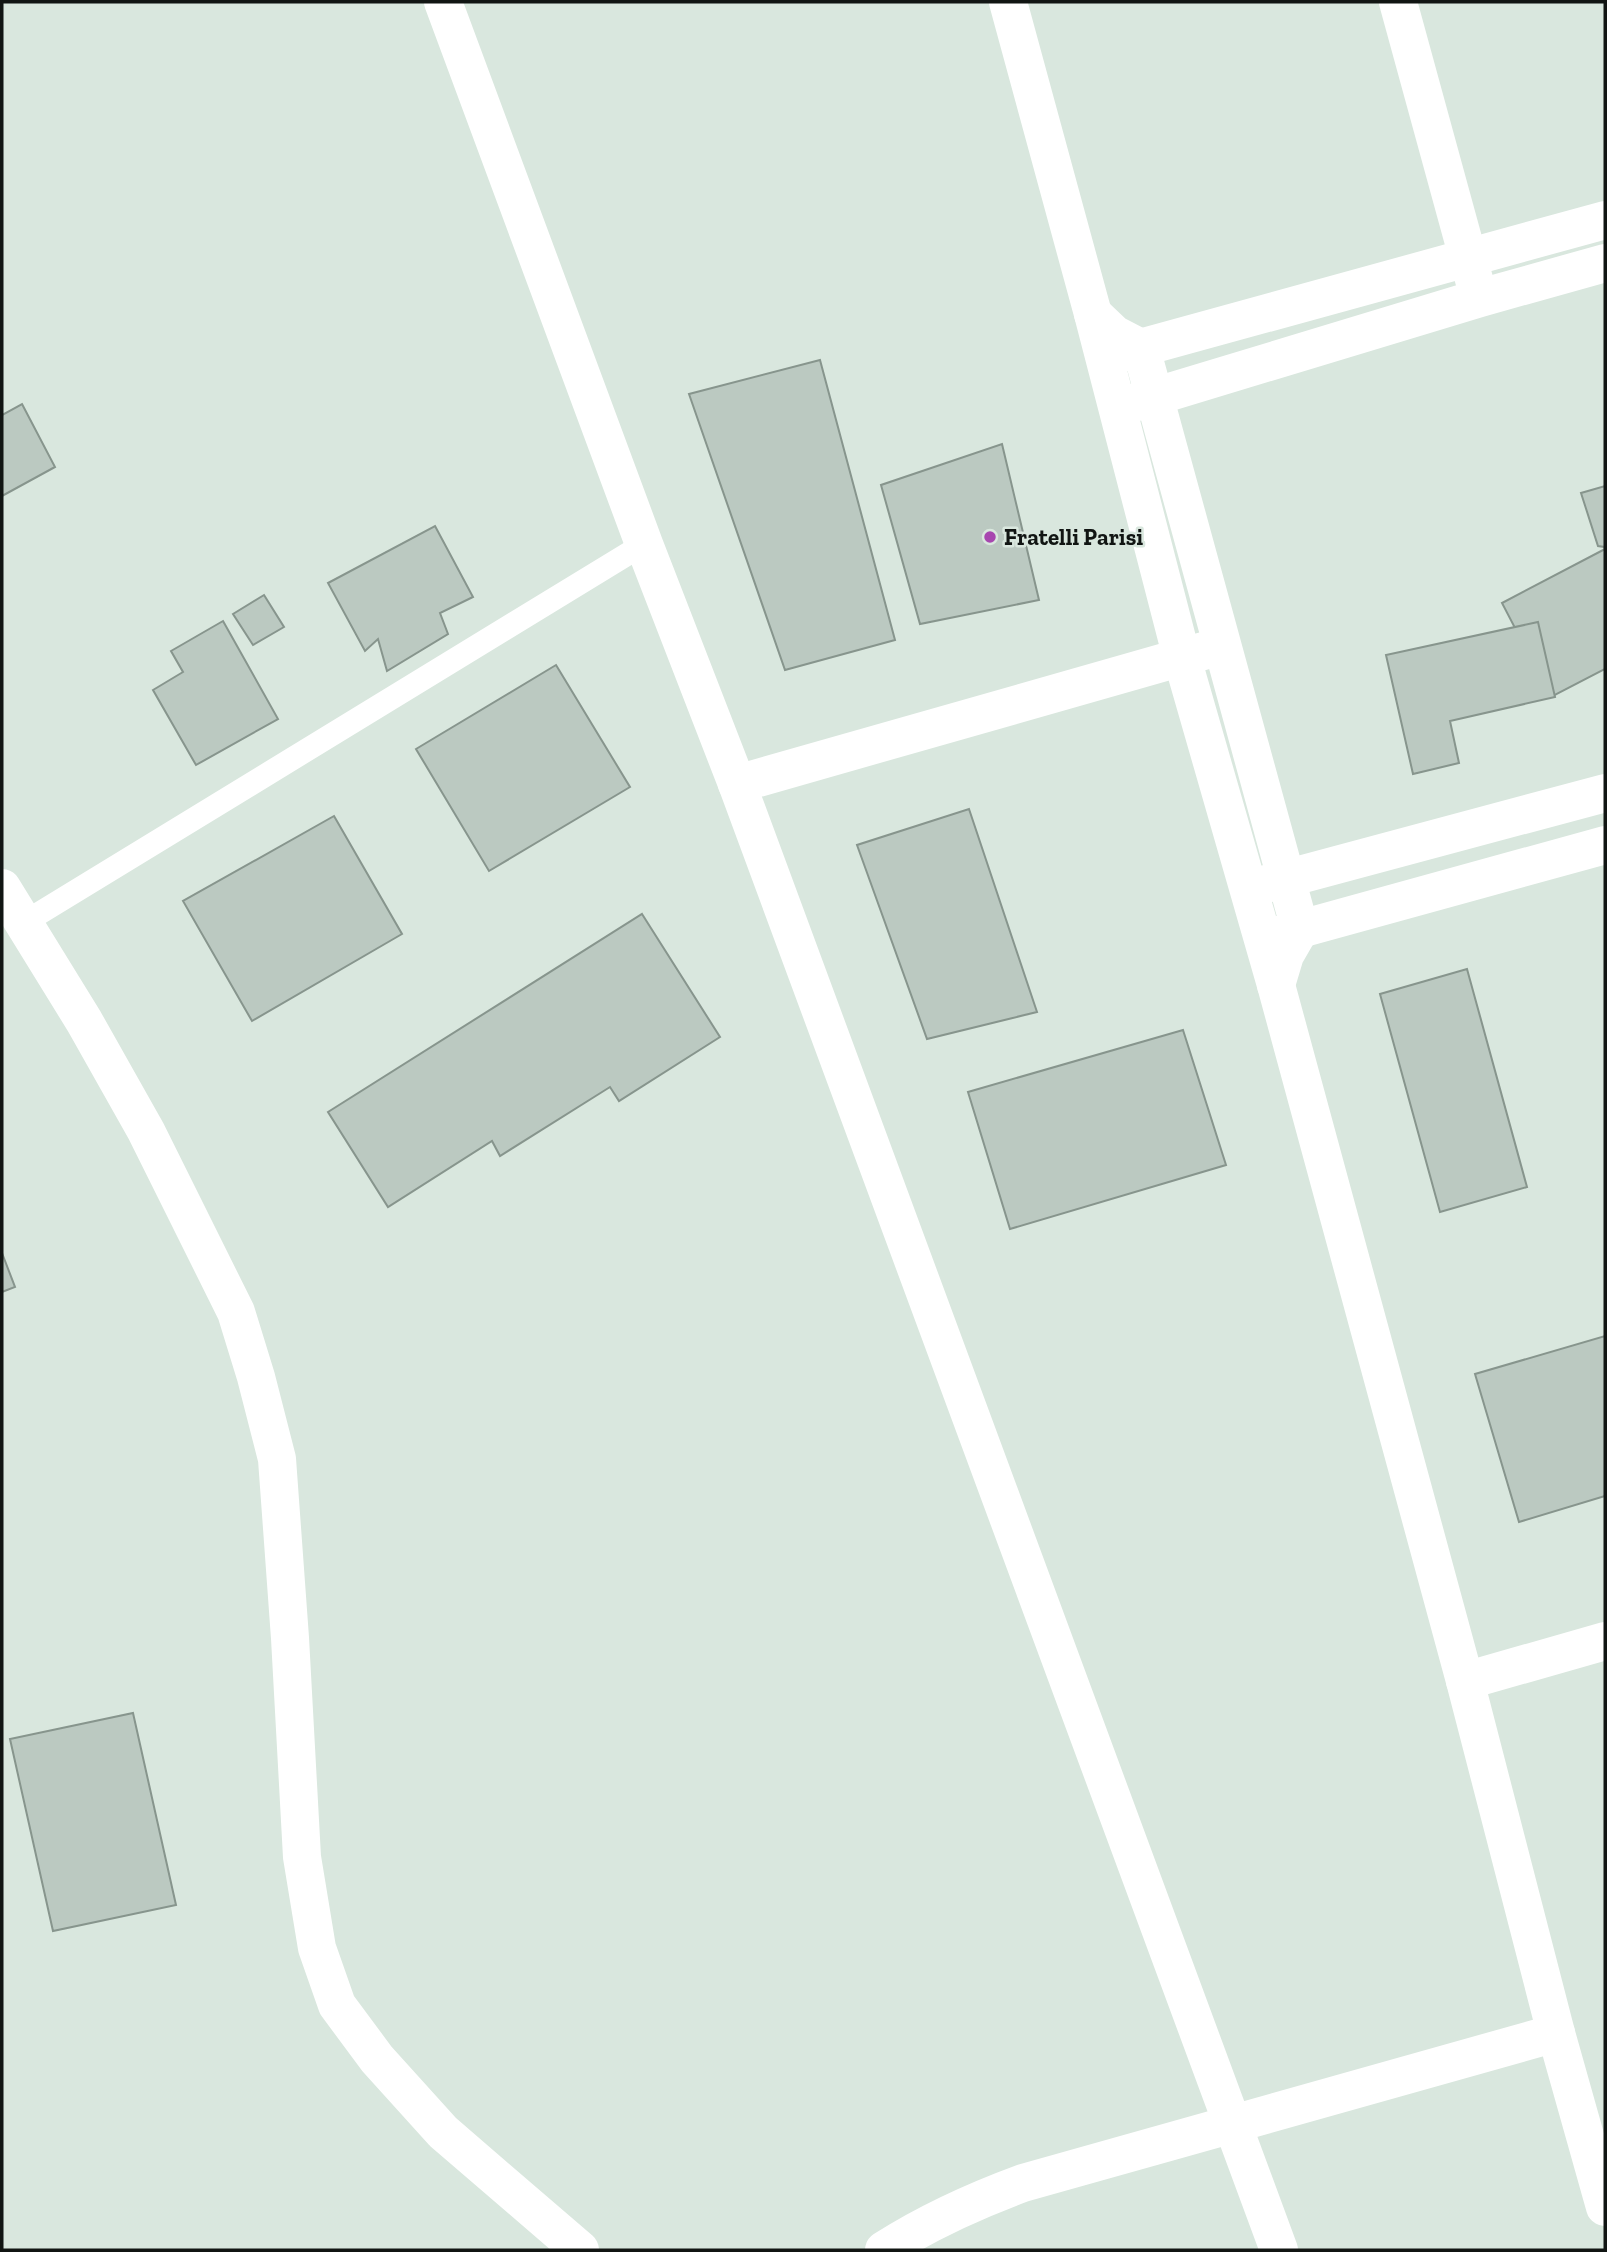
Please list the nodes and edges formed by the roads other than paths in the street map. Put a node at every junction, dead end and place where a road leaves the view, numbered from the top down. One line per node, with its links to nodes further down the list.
1 (443, 2): 13 (street)
2 (1007, 2): 8 (street)
3 (1398, 2): 5 (street)
4 (1605, 219): 5 (street)
5 (1468, 258): 7 (street); 9 (street)
6 (1605, 263): 7 (street)
7 (1480, 298): 11 (street)
8 (1093, 314): 9 (street); 10 (street)
9 (1141, 348): 10 (street); 11 (street)
10 (1105, 358): 12 (street)
11 (1154, 396): 12 (street); 14 (street)
12 (1118, 408): 15 (street)
13 (644, 544): 16 (street); 22 (lane)
14 (1223, 646): 15 (street); 19 (street)
15 (1182, 657): 16 (street); 21 (street)
16 (737, 784): 29 (street)
17 (1605, 793): 19 (street)
18 (1605, 845): 23 (street)
19 (1287, 879): 21 (street); 23 (street)
20 (2, 888): 22 (street)
21 (1248, 889): 24 (street)
22 (25, 922): 31 (street)
23 (1300, 929): 24 (street); 25 (street)
24 (1263, 939): 25 (street)
25 (1276, 985): 27 (street)
26 (1605, 1641): 27 (street)
27 (1465, 1681): 28 (street)
28 (1556, 2032): 29 (street); 30 (street)
29 (1233, 2124): 32 (street); 33 (street)
30 (1605, 2207)
31 (580, 2250)
32 (884, 2250)
33 (1279, 2250)

